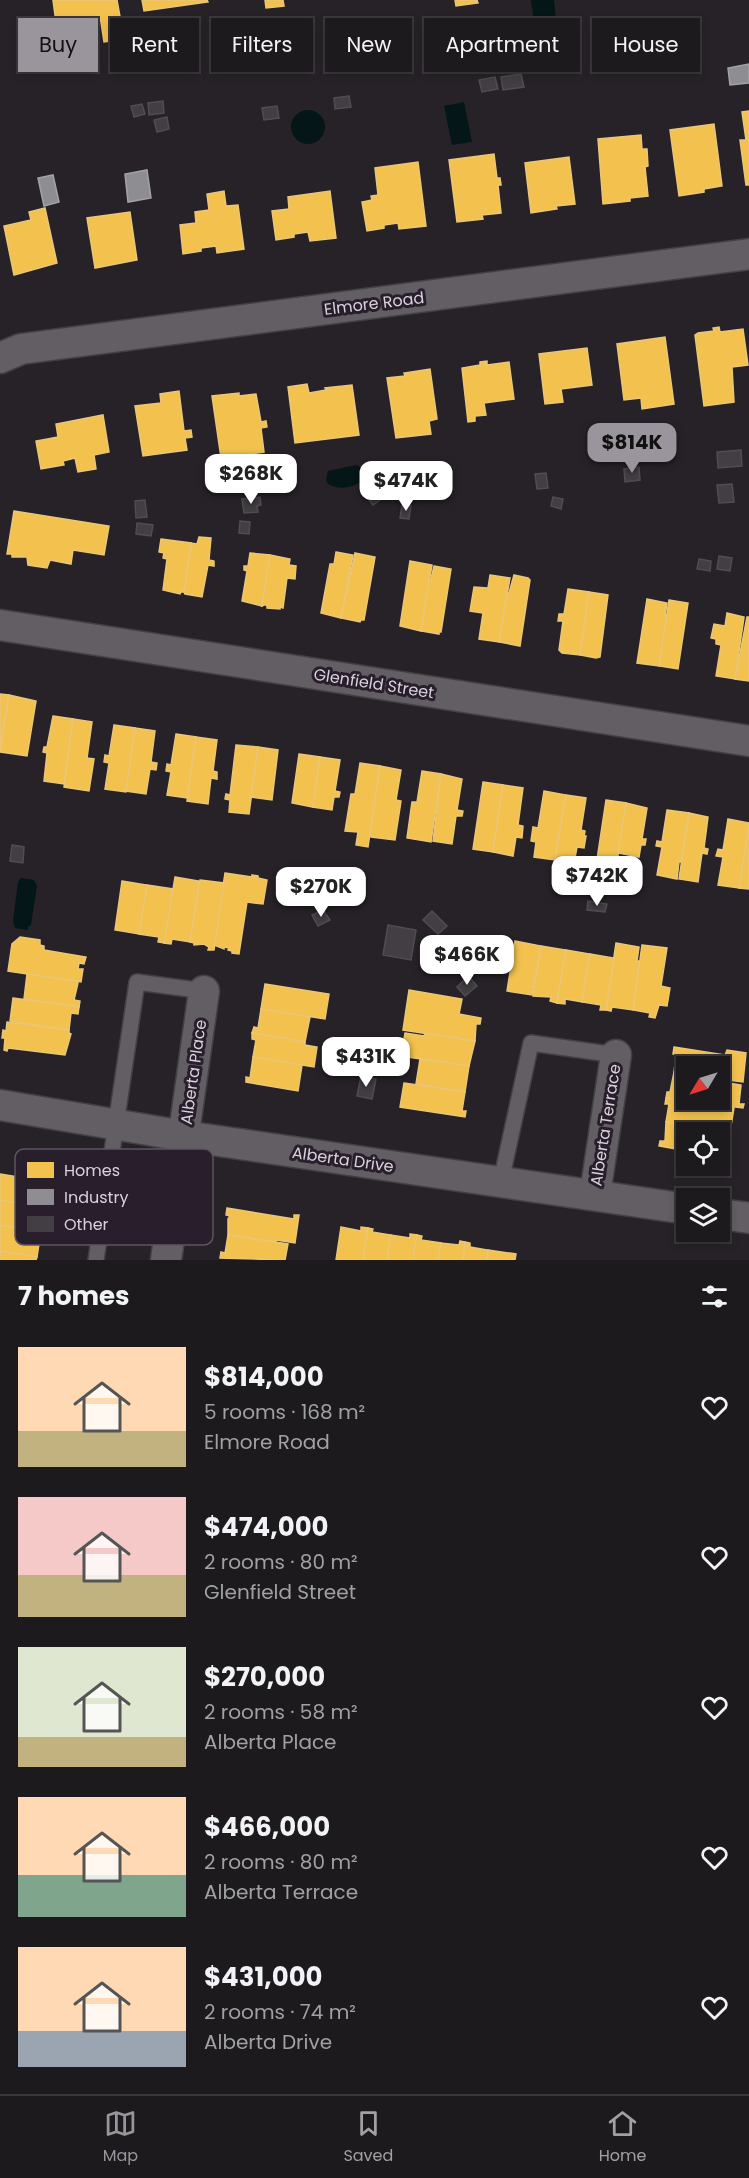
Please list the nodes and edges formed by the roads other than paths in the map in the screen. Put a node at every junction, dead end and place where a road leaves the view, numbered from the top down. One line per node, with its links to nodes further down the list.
1 (749, 254): 2 (street, Elmore Road)
2 (0, 358)
3 (0, 625): 4 (street, Glenfield Street)
4 (749, 741)
5 (204, 991): 8 (lane); 9 (street, Alberta Place)
6 (616, 1055): 12 (lane); 13 (street, Alberta Terrace)
7 (0, 1105): 8 (street, Alberta Drive)
8 (114, 1125): 9 (street, Alberta Drive); 10 (lane)
9 (184, 1136): 11 (street, Alberta Place); 12 (street, Alberta Drive)
10 (111, 1149)
11 (182, 1149)
12 (501, 1181): 13 (street, Alberta Drive)
13 (595, 1194): 14 (street, Alberta Drive)
14 (676, 1207)
15 (730, 1215): 16 (street)
16 (749, 1218)
17 (98, 1245): 19 (lane)
18 (168, 1245): 20 (street, Alberta Place)
19 (96, 1260)
20 (166, 1260)

